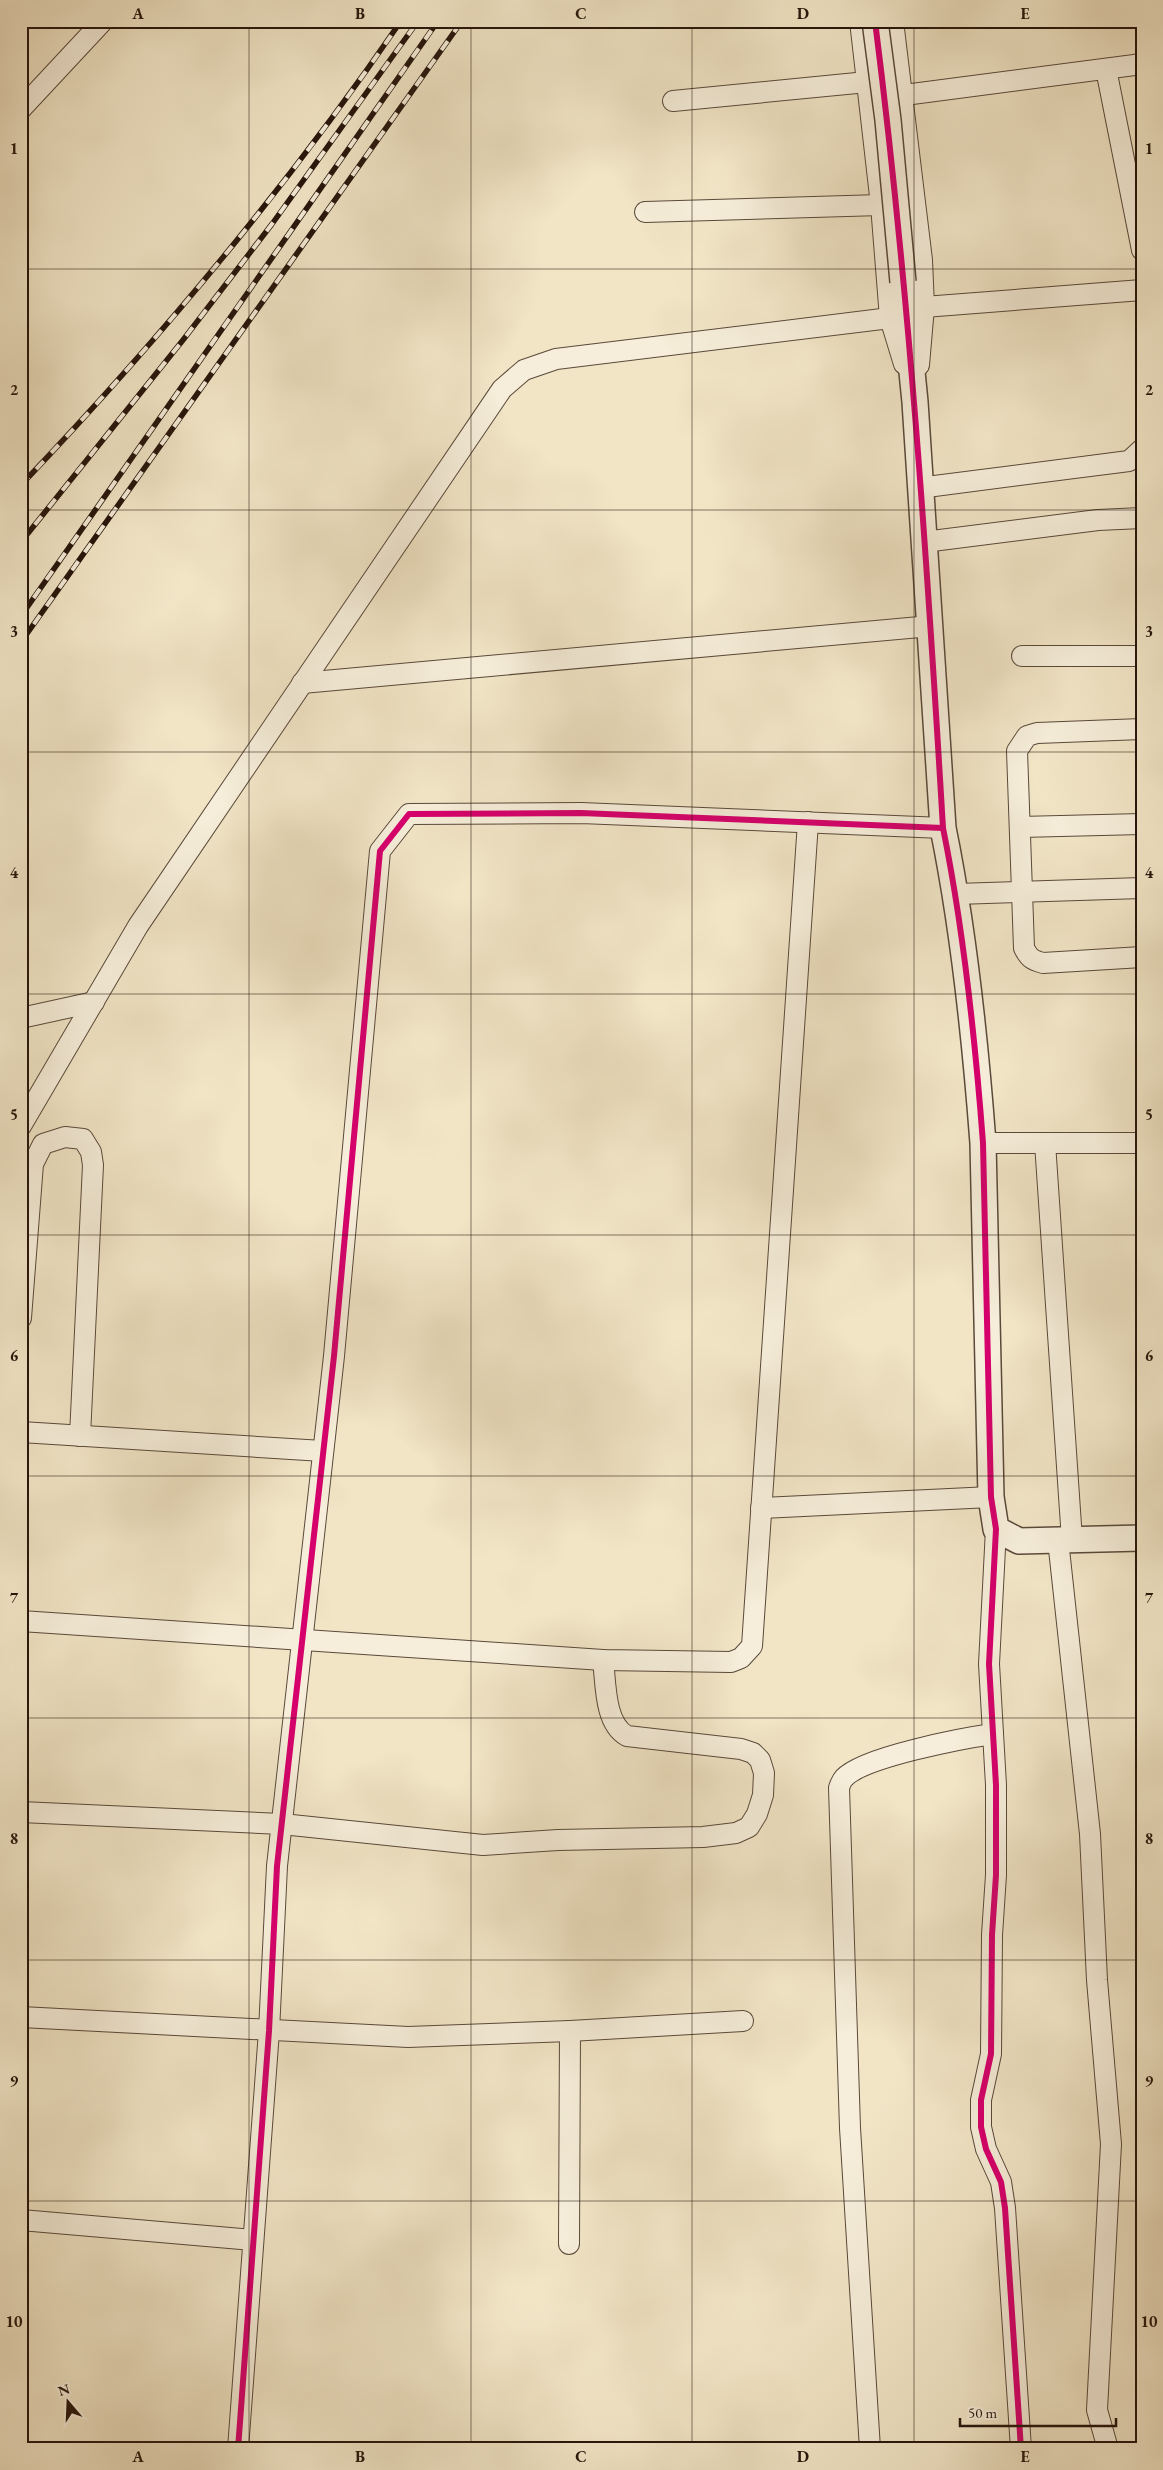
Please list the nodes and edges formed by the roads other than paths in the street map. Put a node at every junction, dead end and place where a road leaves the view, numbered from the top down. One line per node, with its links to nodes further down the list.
1 (102, 21): 10 (street)
2 (860, 21): 7 (street)
3 (875, 21): 17 (street, bridge)
4 (893, 21): 8 (street)
5 (1142, 64): 6 (street)
6 (1106, 69): 8 (street); 13 (street)
7 (867, 91): 8 (street); 9 (street); 11 (street)
8 (902, 96): 15 (street)
9 (673, 101)
10 (21, 109)
11 (881, 205): 12 (street); 16 (street)
12 (645, 212)
13 (1142, 250)
14 (1142, 290): 15 (street)
15 (924, 307): 17 (street)
16 (890, 318): 17 (street); 25 (street)
17 (915, 402): 19 (street)
18 (1142, 450): 19 (street)
19 (919, 488): 21 (street)
20 (1142, 518): 21 (street)
21 (924, 542): 22 (street)
22 (931, 626): 25 (street); 30 (street)
23 (1022, 656): 24 (street)
24 (1142, 656)
25 (302, 683): 35 (street)
26 (1142, 729): 29 (street)
27 (808, 822): 30 (street); 44 (street); 46 (street)
28 (1142, 824): 29 (street)
29 (1020, 827): 32 (street)
30 (943, 828): 33 (street)
31 (1142, 888): 32 (street)
32 (1022, 892): 33 (street); 34 (street)
33 (956, 894): 38 (street)
34 (1142, 957)
35 (94, 1002): 36 (street); 37 (street)
36 (21, 1018)
37 (21, 1126)
38 (983, 1143): 39 (street); 45 (street)
39 (1045, 1143): 40 (street); 49 (street)
40 (1142, 1143)
41 (21, 1318): 43 (street)
42 (21, 1432): 43 (street)
43 (80, 1436): 44 (street)
44 (323, 1450): 51 (street)
45 (991, 1497): 46 (street); 47 (street)
46 (761, 1508): 52 (street)
47 (996, 1529): 49 (street); 53 (street)
48 (1142, 1538): 49 (street)
49 (1065, 1540): 66 (street)
50 (21, 1622): 51 (street)
51 (302, 1640): 52 (street); 55 (street)
52 (603, 1660): 55 (street)
53 (993, 1734): 64 (street); 65 (street)
54 (21, 1812): 55 (street)
55 (282, 1824): 58 (street)
56 (21, 2017): 58 (street)
57 (743, 2021): 59 (street)
58 (269, 2031): 59 (street); 61 (street)
59 (570, 2031): 62 (street)
60 (21, 2220): 61 (street)
61 (253, 2240): 63 (street)
62 (569, 2244)
63 (238, 2449)
64 (870, 2449)
65 (1021, 2449)
66 (1108, 2449)

